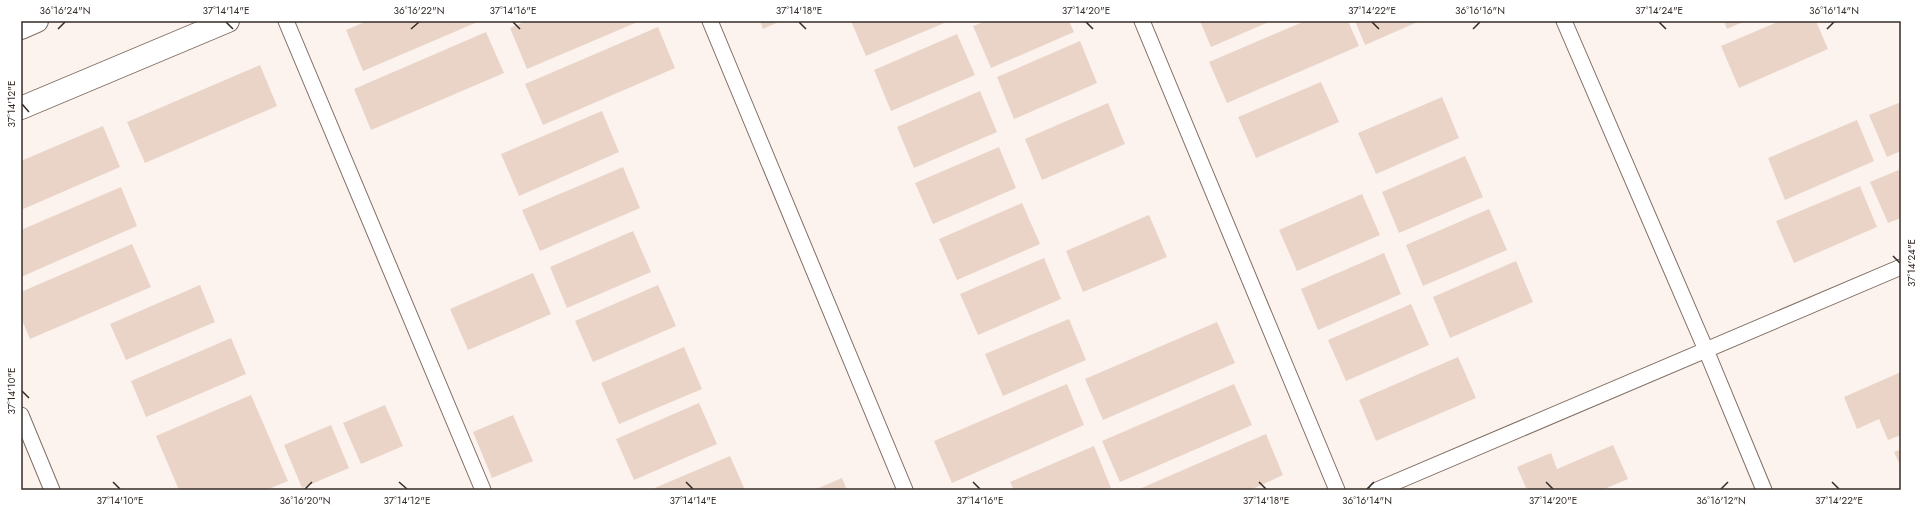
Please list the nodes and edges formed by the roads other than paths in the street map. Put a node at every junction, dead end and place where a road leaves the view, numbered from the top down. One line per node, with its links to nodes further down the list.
1 (37, 21): 7 (street)
2 (228, 21): 8 (street)
3 (286, 21): 13 (lane)
4 (710, 21): 14 (lane)
5 (1142, 21): 15 (lane)
6 (1564, 21): 10 (lane)
7 (21, 28)
8 (21, 108)
9 (1901, 267): 10 (lane)
10 (1706, 350): 16 (lane); 17 (lane)
11 (21, 415): 12 (lane)
12 (52, 490)
13 (483, 490)
14 (905, 490)
15 (1337, 490)
16 (1377, 490)
17 (1764, 490)

